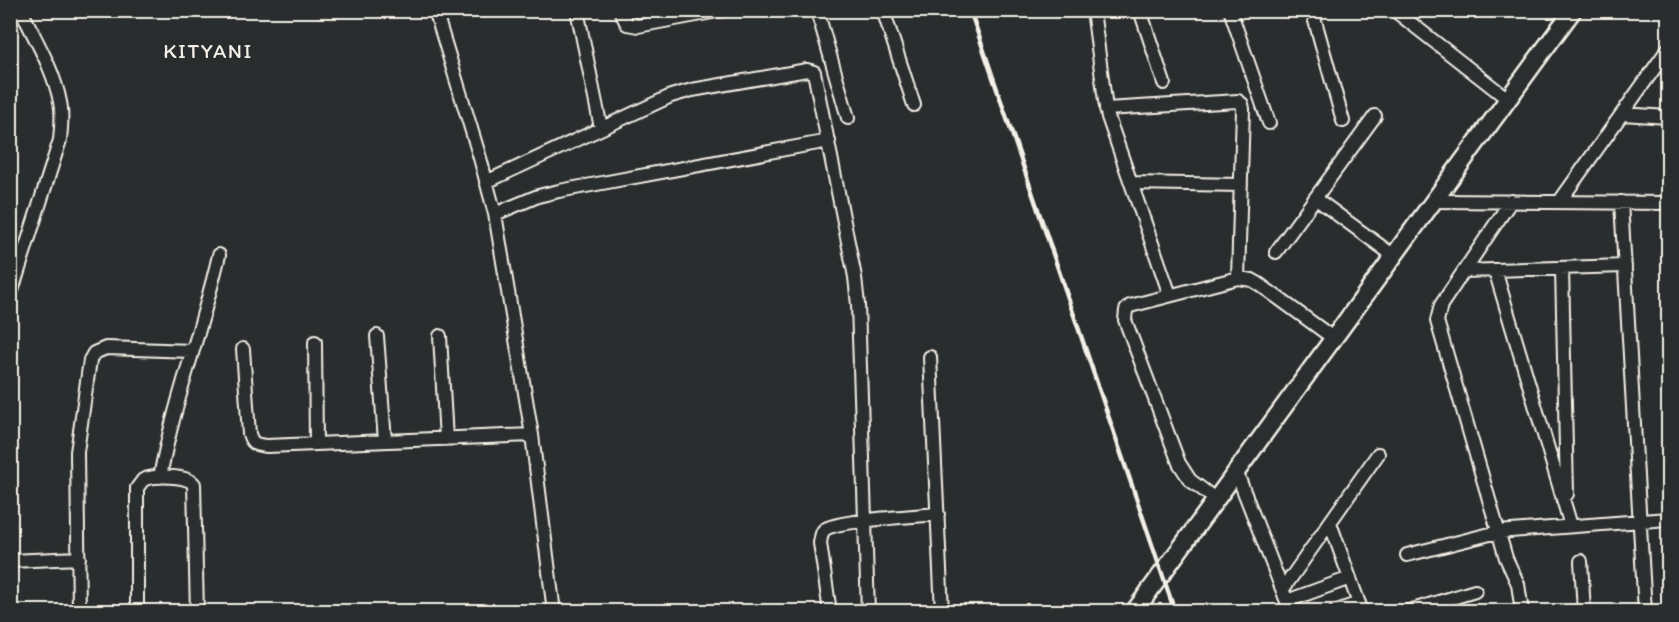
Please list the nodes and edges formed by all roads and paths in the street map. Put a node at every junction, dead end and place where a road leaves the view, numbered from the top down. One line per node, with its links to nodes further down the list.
1 (21, 10): 46 (street)
2 (435, 10): 27 (street)
3 (577, 10): 25 (street)
4 (620, 10): 5 (street)
5 (723, 10)
6 (817, 10): 22 (street)
7 (883, 10): 17 (street)
8 (1093, 10): 18 (street)
9 (1140, 10): 15 (street)
10 (1230, 10): 24 (street)
11 (1312, 10): 23 (street)
12 (1394, 10): 16 (street)
13 (1569, 12): 16 (main road)
14 (1668, 49): 19 (street)
15 (1164, 83)
16 (1509, 99): 31 (main road)
17 (914, 105)
18 (1106, 109): 28 (street); 29 (street)
19 (1622, 114): 21 (street); 33 (street)
20 (1375, 116): 30 (street)
21 (1668, 117)
22 (848, 118)
23 (1342, 121)
24 (1269, 123)
25 (601, 128): 26 (street); 27 (street)
26 (829, 141): 36 (street); 66 (street)
27 (486, 182): 36 (street)
28 (1132, 183): 29 (street); 45 (street)
29 (1241, 185): 44 (street)
30 (1315, 198): 37 (street); 39 (street)
31 (1435, 201): 32 (street); 39 (main road)
32 (1511, 201): 33 (street); 43 (street)
33 (1560, 201): 34 (street)
34 (1621, 202): 35 (street); 40 (street)
35 (1668, 203)
36 (495, 214): 54 (street)
37 (1276, 252)
38 (219, 255): 52 (street)
39 (1394, 256): 49 (main road)
40 (1625, 266): 41 (street); 65 (street)
41 (1562, 268): 42 (street); 62 (street)
42 (1495, 270): 43 (street); 62 (street)
43 (1464, 271): 69 (street)
44 (1238, 278): 45 (street); 49 (street)
45 (1170, 295): 61 (street)
46 (10, 297)
47 (377, 336): 56 (street)
48 (441, 336): 55 (street)
49 (1333, 338): 59 (main road)
50 (315, 342): 57 (street)
51 (243, 349): 57 (street)
52 (192, 351): 60 (street); 71 (street)
53 (930, 357): 63 (street)
54 (532, 435): 55 (street); 83 (street)
55 (446, 439): 56 (street)
56 (385, 441): 57 (street)
57 (316, 444)
58 (1378, 454): 67 (street)
59 (1236, 471): 61 (main road); 76 (street)
60 (160, 477): 81 (street); 82 (street)
61 (1215, 500): 79 (main road)
62 (1567, 512): 68 (street)
63 (938, 514): 66 (street); 86 (street)
64 (1668, 519): 65 (street)
65 (1640, 520): 68 (street); 91 (street)
66 (865, 521): 84 (street); 85 (street)
67 (1330, 523): 74 (street); 76 (street)
68 (1571, 526): 69 (street)
69 (1498, 532): 70 (street); 89 (street)
70 (1407, 555)
71 (79, 558): 72 (street); 80 (street)
72 (10, 561)
73 (1581, 561): 90 (street)
74 (1350, 578): 76 (street); 77 (street)
75 (1475, 591): 78 (street)
76 (1287, 601)
77 (1361, 607): 87 (street)
78 (1440, 607): 88 (street)
79 (1135, 610)
80 (79, 612)
81 (137, 612)
82 (197, 612)
83 (554, 612)
84 (830, 612)
85 (868, 612)
86 (942, 612)
87 (1334, 612)
88 (1406, 612)
89 (1522, 612)
90 (1584, 612)
91 (1645, 612)

